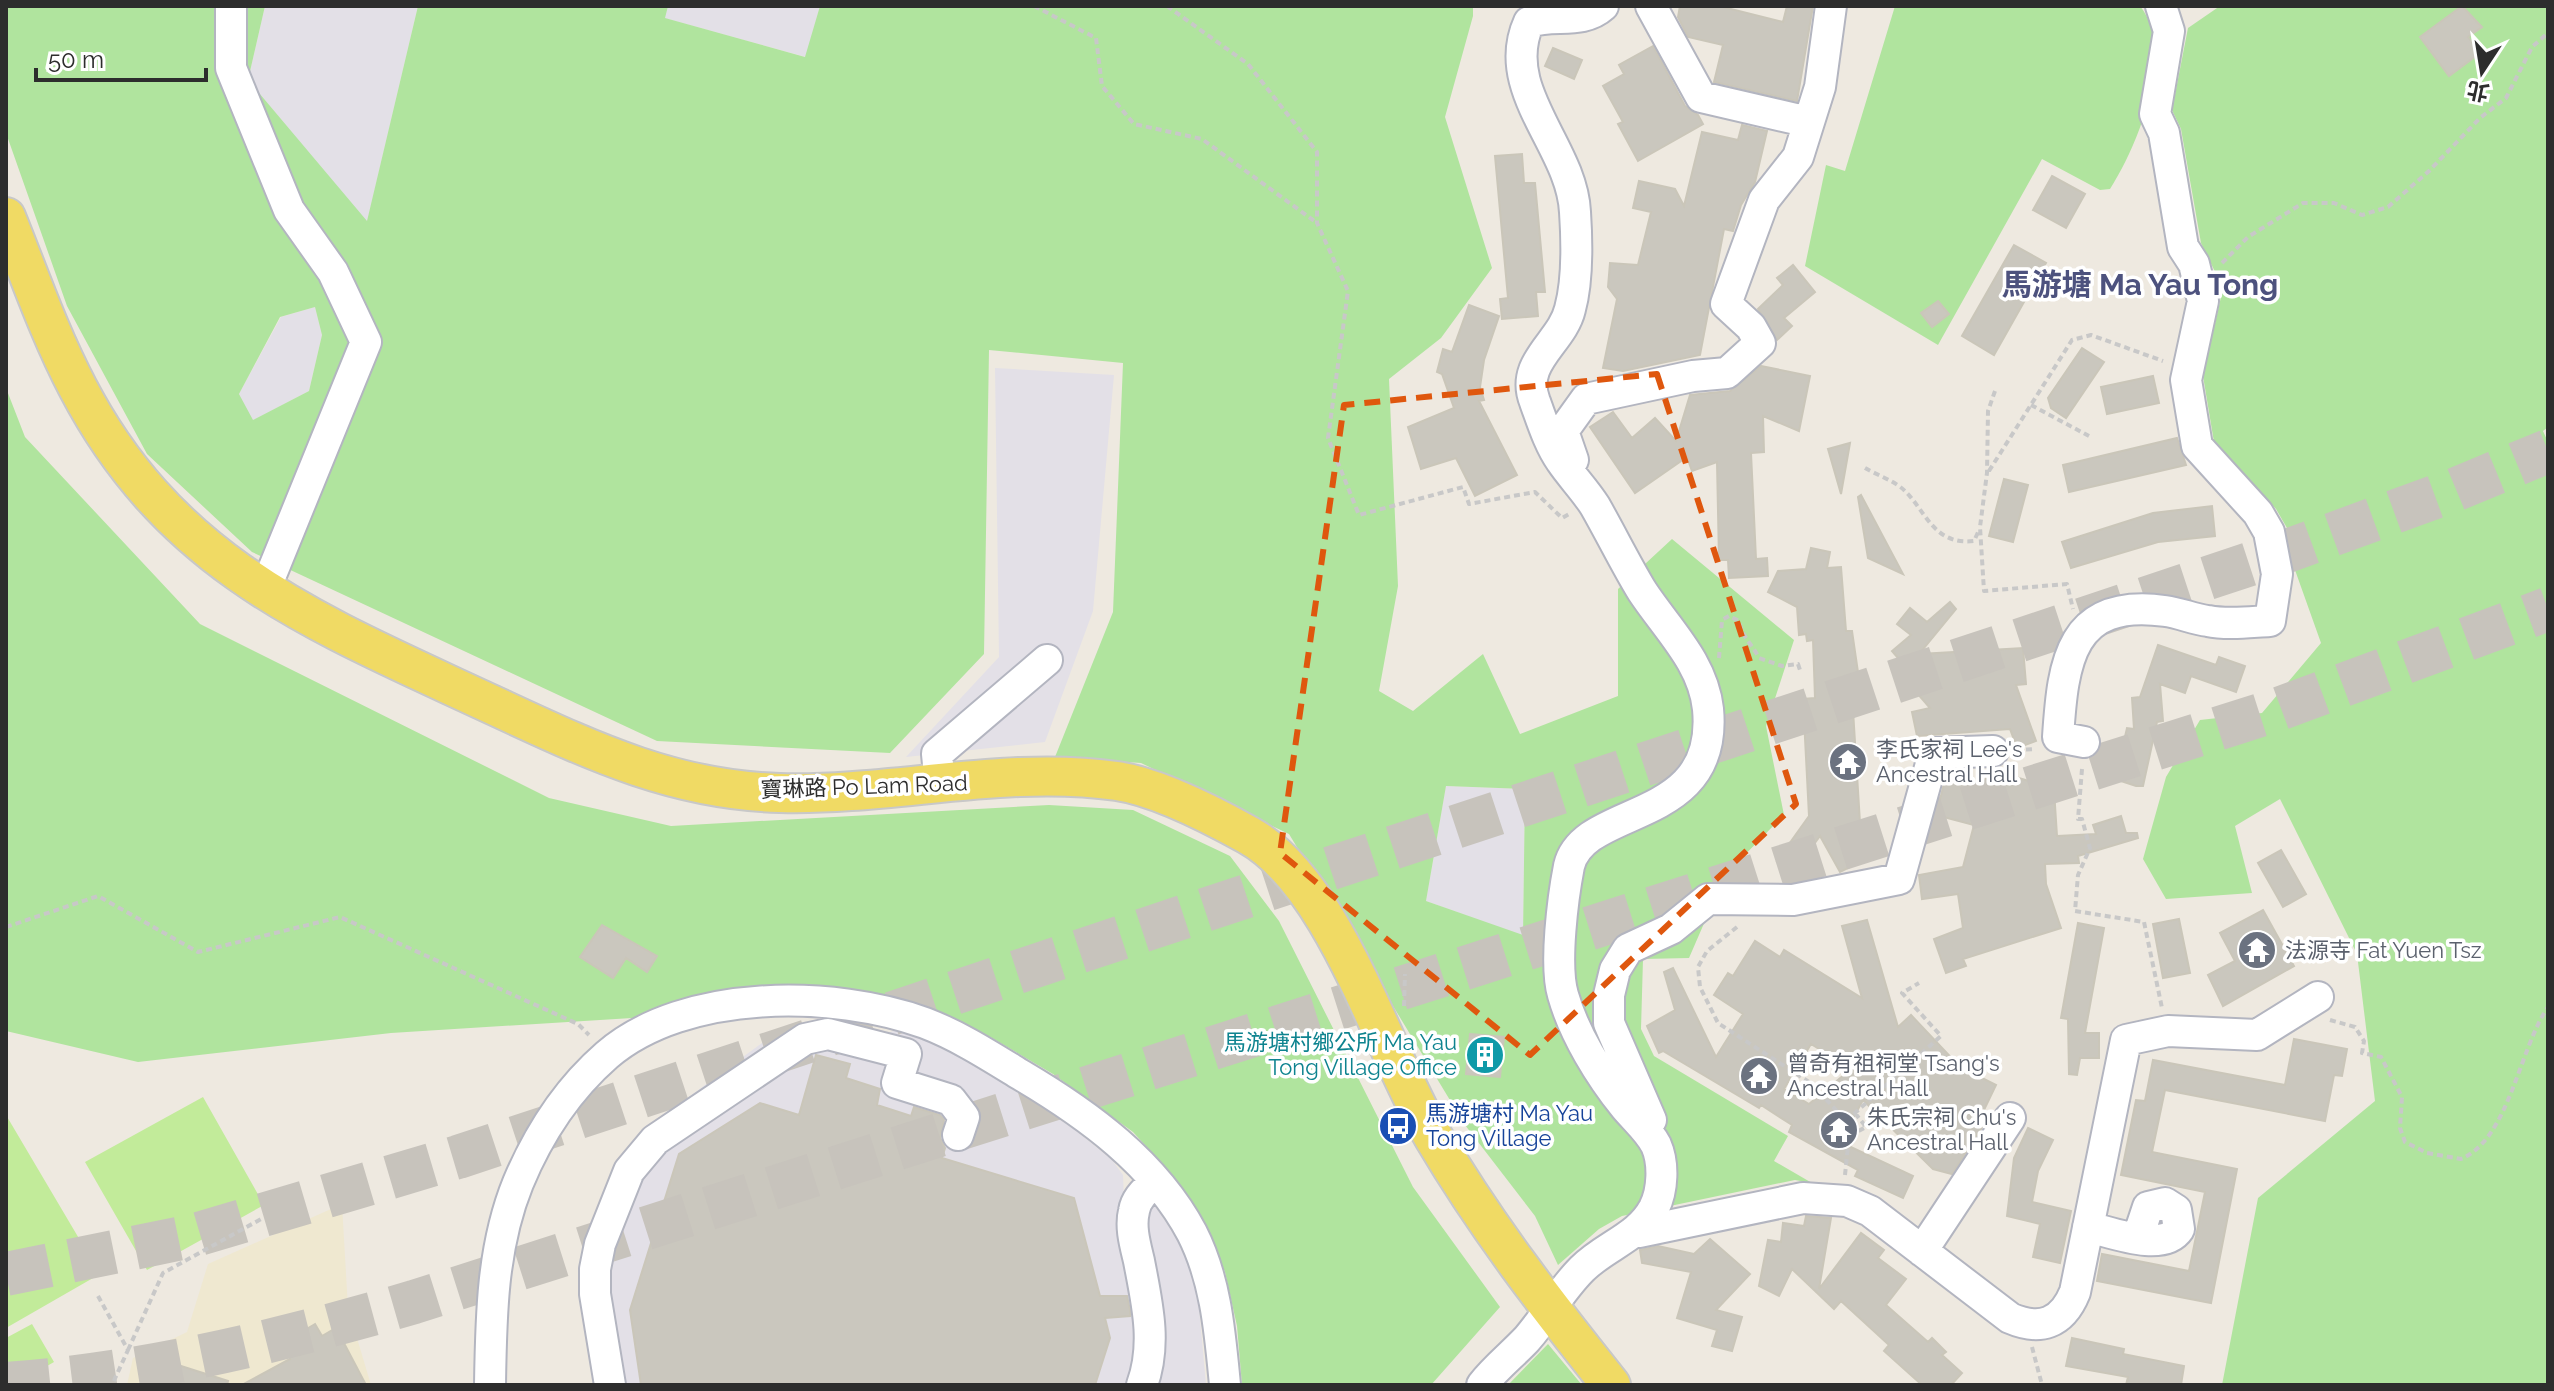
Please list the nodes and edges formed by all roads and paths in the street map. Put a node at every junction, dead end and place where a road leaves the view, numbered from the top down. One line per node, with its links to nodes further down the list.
1 (231, 6): 21 (street)
2 (1034, 6): 11 (path)
3 (1167, 6): 11 (path)
4 (1603, 6): 19 (street)
5 (1651, 6): 9 (street)
6 (1831, 6): 9 (street)
7 (2161, 6): 12 (street)
8 (2548, 33): 12 (path)
9 (1809, 122): 19 (street)
10 (6, 217): 21 (main road, 寶琳路 Po Lam Road)
11 (1317, 223): 19 (path)
12 (2201, 283): 13 (street)
13 (2188, 370): 15 (path); 22 (street)
14 (1995, 391): 18 (path)
15 (2031, 405): 16 (path); 18 (path)
16 (2089, 436)
17 (1865, 468): 20 (path)
18 (1987, 473): 20 (path)
19 (1592, 502): 41 (street)
20 (1980, 527): 22 (path)
21 (264, 592): 28 (main road, 寶琳路 Po Lam Road)
22 (2079, 635): 26 (street)
23 (1047, 660): 28 (street)
24 (1800, 670): 25 (path)
25 (1715, 671)
26 (2071, 740): 27 (path); 35 (path)
27 (1993, 751): 29 (street)
28 (940, 784): 50 (main road, 寶琳路 Po Lam Road)
29 (1770, 900): 38 (path); 41 (street)
30 (6, 927): 37 (path)
31 (1919, 983): 38 (path)
32 (2318, 997): 33 (path); 35 (street)
33 (2548, 1007)
34 (873, 1008): 36 (street); 37 (street); 42 (street)
35 (2168, 1031): 45 (street)
36 (864, 1044): 40 (street); 55 (street)
37 (609, 1053): 54 (street)
38 (1855, 1113): 43 (path)
39 (2010, 1118): 48 (street)
40 (958, 1135)
41 (1656, 1145): 46 (street)
42 (1156, 1182): 56 (street); 57 (street)
43 (1847, 1201): 46 (street); 48 (street)
44 (263, 1218): 51 (path)
45 (2088, 1227): 47 (street); 48 (street)
46 (1639, 1232): 50 (street)
47 (2138, 1237)
48 (1922, 1251)
49 (98, 1296): 51 (path)
50 (1549, 1309): 58 (street); 59 (main road, 寶琳路 Po Lam Road)
51 (128, 1350): 53 (path)
52 (2035, 1359): 60 (path)
53 (112, 1385)
54 (490, 1385)
55 (610, 1385)
56 (1142, 1385)
57 (1225, 1385)
58 (1482, 1385)
59 (1611, 1385)
60 (2042, 1385)

